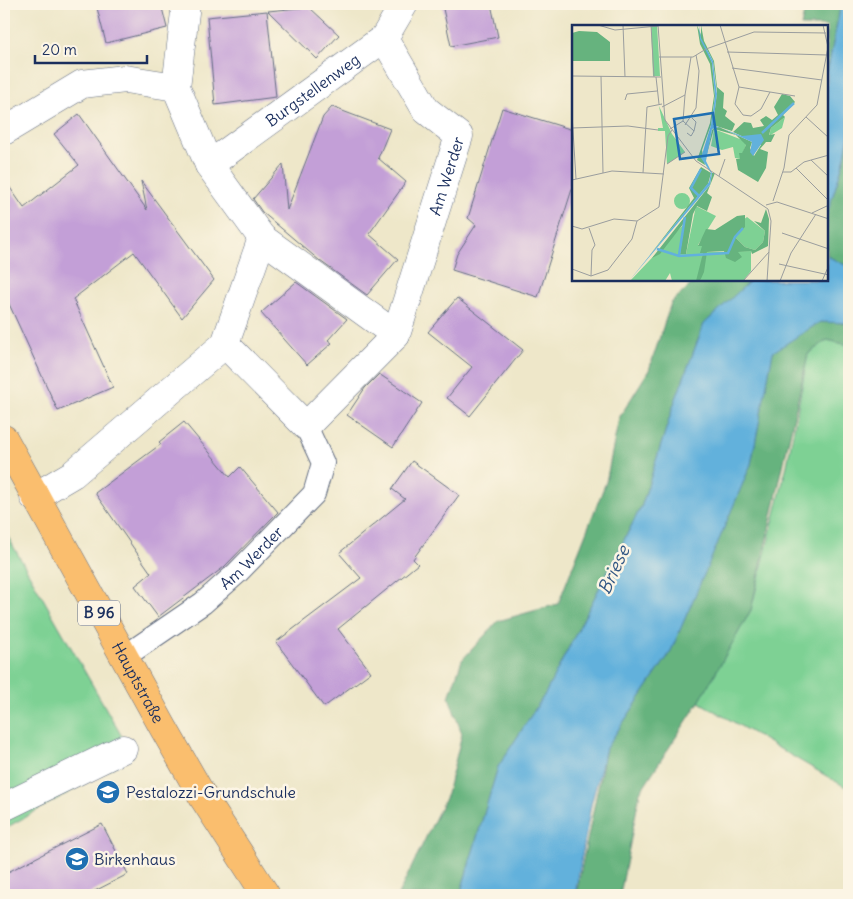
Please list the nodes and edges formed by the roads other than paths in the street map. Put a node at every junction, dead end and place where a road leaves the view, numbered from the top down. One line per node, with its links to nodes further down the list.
1 (186, 4): 4 (street)
2 (404, 4): 3 (street, Burgstellenweg)
3 (384, 38): 6 (street, Burgstellenweg); 8 (street, Am Werder)
4 (176, 87): 5 (street); 6 (street)
5 (4, 131)
6 (209, 165): 7 (street)
7 (262, 238): 8 (street); 9 (street)
8 (396, 335): 10 (street, Am Werder)
9 (225, 344): 10 (street, Am Werder); 12 (street)
10 (306, 426): 13 (lane, Am Werder)
11 (4, 439): 12 (main road, Hauptstraße / B 96)
12 (34, 498): 13 (main road, Hauptstraße / B 96)
13 (124, 657): 16 (main road, Hauptstraße / B 96)
14 (123, 749): 15 (street)
15 (4, 807)
16 (266, 895)

